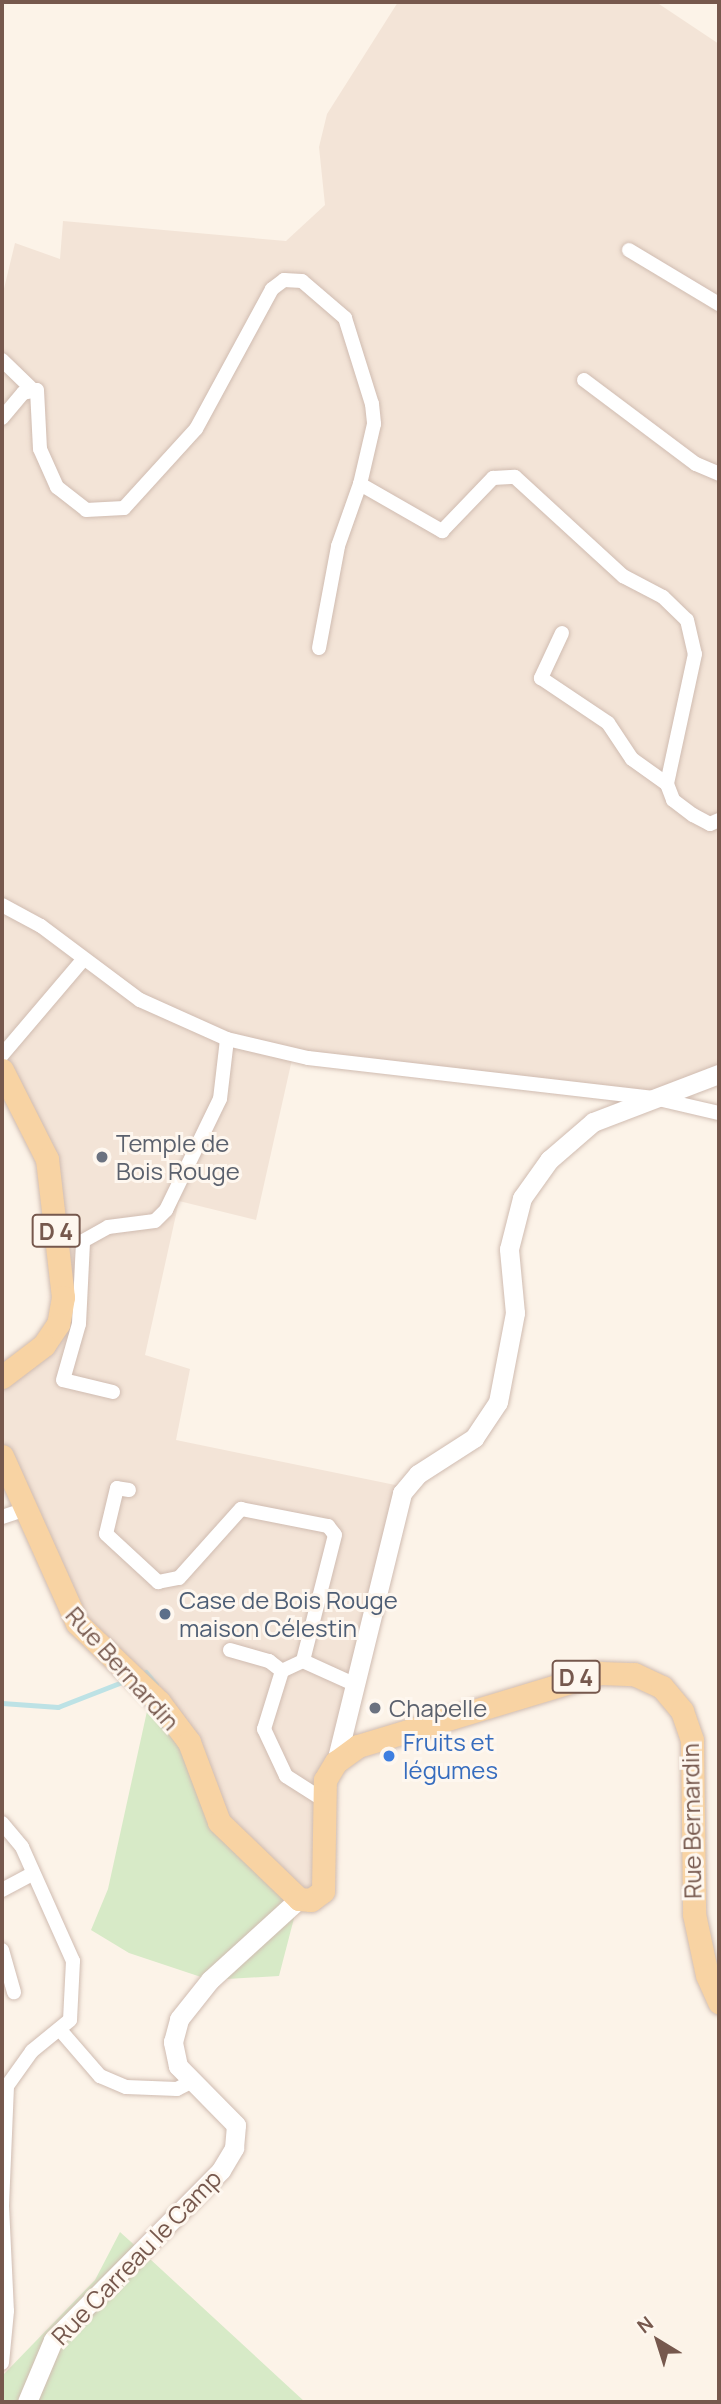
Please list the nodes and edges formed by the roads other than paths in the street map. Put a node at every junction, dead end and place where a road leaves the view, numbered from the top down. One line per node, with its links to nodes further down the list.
1 (629, 250): 2 (street)
2 (719, 304)
3 (2, 360): 5 (street)
4 (584, 380): 7 (street)
5 (32, 389): 6 (street); 8 (street)
6 (2, 418)
7 (719, 474)
8 (360, 484): 10 (street); 11 (street)
9 (562, 633): 11 (street)
10 (319, 648)
11 (667, 785): 12 (street)
12 (719, 820)
13 (2, 905): 14 (street)
14 (82, 961): 15 (street); 16 (street)
15 (227, 1040): 19 (street); 22 (street)
16 (2, 1055)
17 (2, 1070): 21 (main road, D 4)
18 (719, 1074): 19 (street)
19 (654, 1098): 20 (street); 29 (street)
20 (719, 1113)
21 (2, 1377)
22 (113, 1392)
23 (2, 1456): 25 (main road, Rue Bernardin)
24 (128, 1490): 27 (street)
25 (13, 1513): 35 (main road, Rue Bernardin)
26 (230, 1650): 28 (street)
27 (303, 1661): 28 (street); 29 (street)
28 (282, 1671): 31 (street)
29 (354, 1684): 30 (street)
30 (336, 1762): 31 (main road); 38 (main road, Rue Bernardin / D 4)
31 (322, 1799): 35 (main road)
32 (2, 1823): 33 (street)
33 (32, 1874): 34 (street); 39 (street)
34 (2, 1891)
35 (299, 1899): 40 (street)
36 (2, 1950): 37 (street)
37 (13, 1992)
38 (719, 2002)
39 (61, 2032): 40 (street); 41 (street)
40 (189, 2083): 43 (street, Rue Carreau le Camp)
41 (2, 2182): 42 (street)
42 (2, 2363)
43 (27, 2402)

